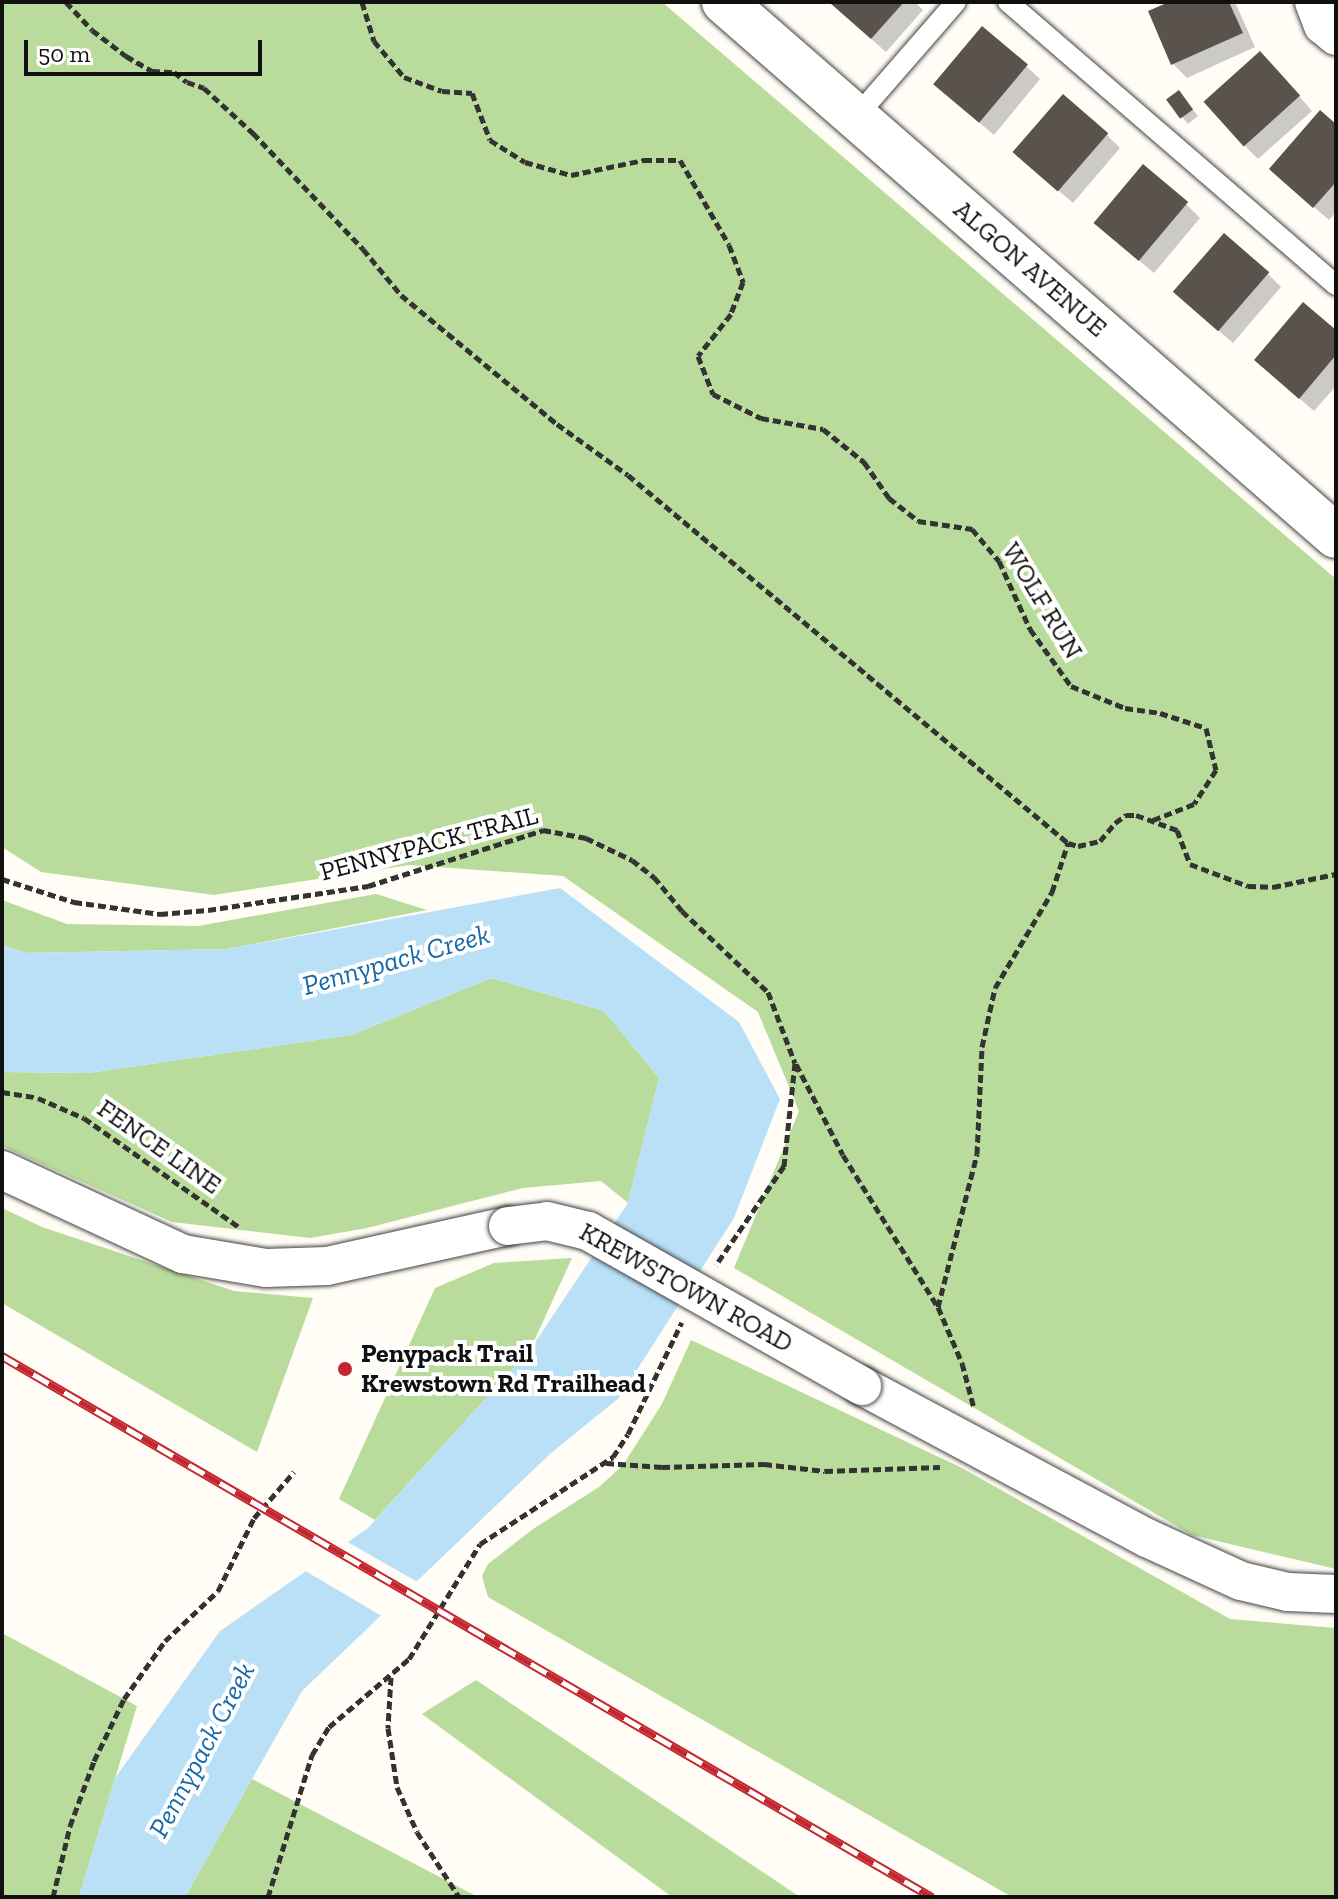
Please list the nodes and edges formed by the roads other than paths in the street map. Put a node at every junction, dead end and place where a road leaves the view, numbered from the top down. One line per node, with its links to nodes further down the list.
1 (724, 2): 6 (street, ALGON AVENUE)
2 (956, 2): 6 (lane)
3 (1008, 2): 7 (lane)
4 (1314, 2): 5 (street)
5 (1336, 36)
6 (856, 117): 8 (street, ALGON AVENUE)
7 (1336, 285)
8 (1336, 536)
9 (2, 1170): 10 (street, KREWSTOWN ROAD, bridge)
10 (1336, 1594)

